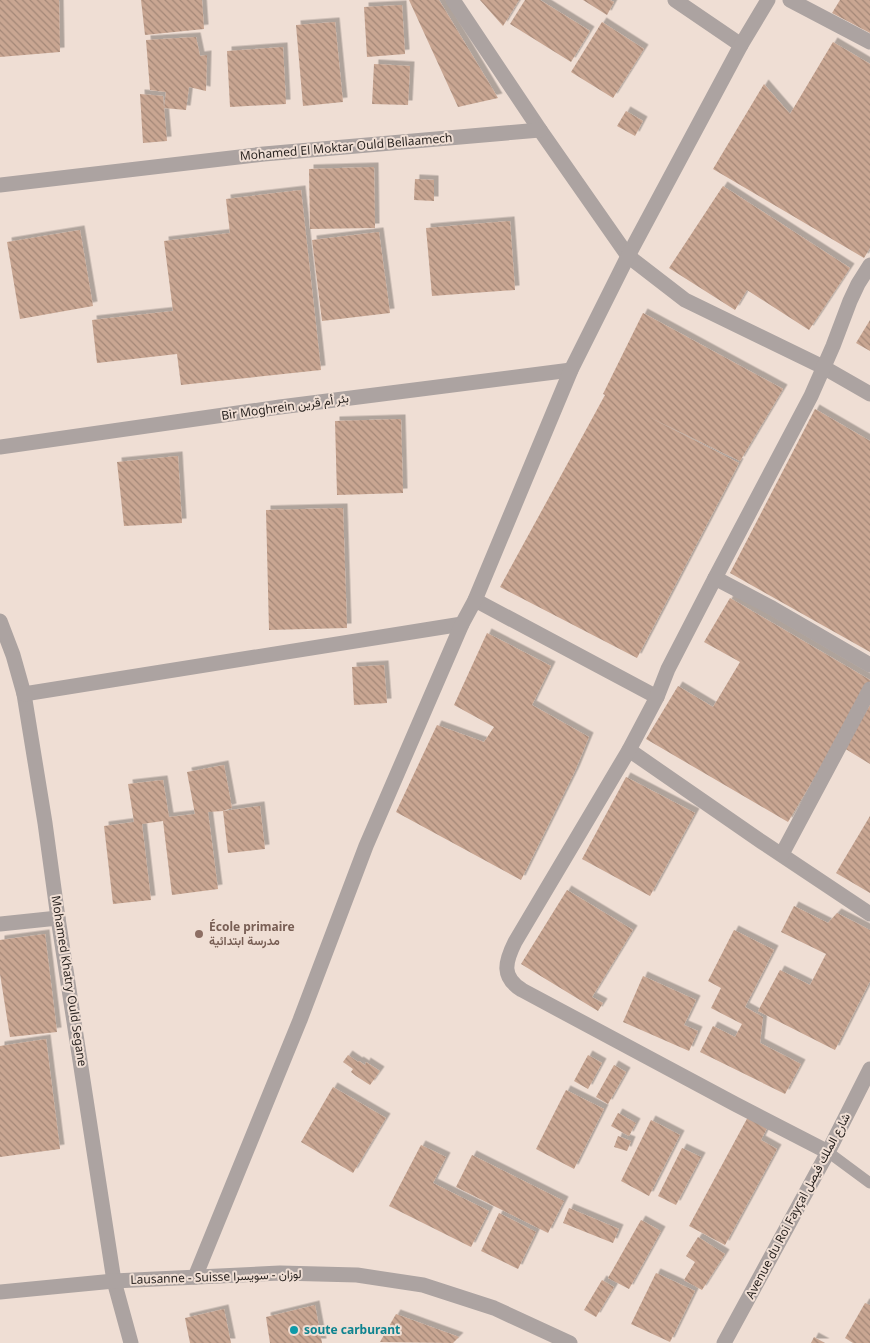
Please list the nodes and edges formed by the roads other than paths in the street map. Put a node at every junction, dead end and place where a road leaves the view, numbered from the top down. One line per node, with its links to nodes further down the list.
1 (453, 0): 7 (street)
2 (675, 0): 6 (street)
3 (768, 0): 6 (street)
4 (790, 0): 5 (street)
5 (870, 42)
6 (741, 45): 9 (street)
7 (540, 130): 8 (street, Mohamed El Moktar Ould Bellaamech); 9 (street)
8 (0, 185)
9 (628, 256): 11 (street); 12 (street)
10 (870, 264): 11 (street)
11 (823, 367): 13 (street); 15 (street)
12 (571, 370): 14 (street, Bir Moghrein بئر أم قرين); 16 (street)
13 (870, 394)
14 (0, 447)
15 (715, 578): 19 (street); 22 (street)
16 (475, 600): 18 (street); 22 (street)
17 (0, 621): 21 (street, Mohamed Khatry Ould Segane)
18 (462, 624): 21 (street); 31 (street)
19 (870, 666)
20 (870, 690): 24 (street)
21 (24, 694): 26 (street, Mohamed Khatry Ould Segane)
22 (657, 697): 23 (street)
23 (630, 750): 24 (street); 29 (street)
24 (782, 854): 25 (street)
25 (870, 914)
26 (58, 918): 27 (street); 32 (street, Mohamed Khatry Ould Segane)
27 (0, 924)
28 (870, 1069): 29 (street, Avenue du Roi Fayçal شارع الملك فيصل)
29 (828, 1152): 30 (lane); 36 (street, Avenue du Roi Fayçal شارع الملك فيصل)
30 (870, 1183)
31 (195, 1277): 32 (street, Lausanne - Suisse لوزان - سويسرا); 35 (street, Lausanne - Suisse لوزان - سويسرا)
32 (114, 1281): 33 (street, Lausanne - Suisse لوزان - سويسرا); 34 (street, Mohamed Khatry Ould Segane)
33 (0, 1292)
34 (131, 1343)
35 (570, 1343)
36 (724, 1343)

